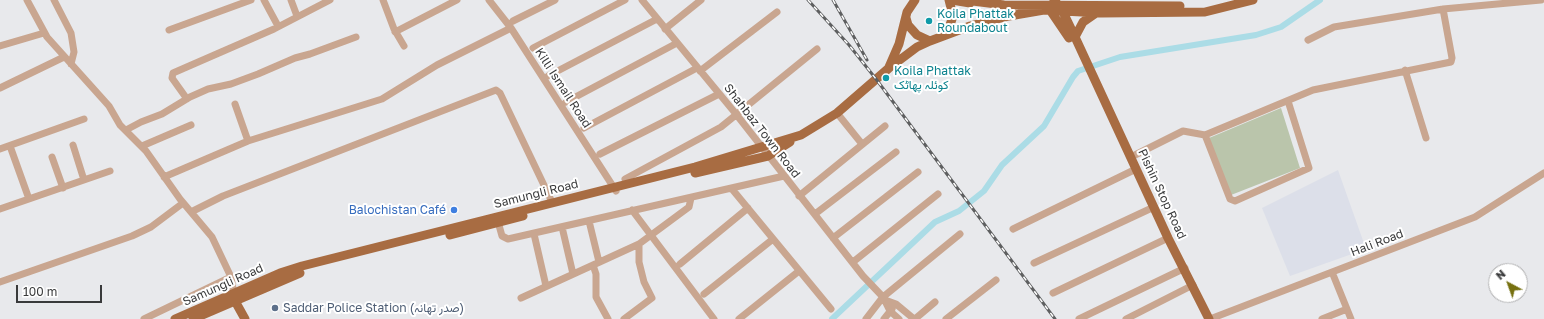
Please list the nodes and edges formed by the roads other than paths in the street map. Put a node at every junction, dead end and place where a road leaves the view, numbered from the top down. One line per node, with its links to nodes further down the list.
1 (27, 0): 36 (street)
2 (54, 0): 48 (street)
3 (251, 0): 34 (street)
4 (264, 0): 32 (street)
5 (291, 0): 28 (street)
6 (330, 0): 28 (street)
7 (383, 0): 35 (street)
8 (457, 0): 35 (street)
9 (489, 0): 31 (street, Killi Ismail Road)
10 (555, 0): 31 (street)
11 (625, 0): 45 (street)
12 (642, 0): 30 (street, Shahbaz Town Road)
13 (701, 0): 33 (street)
14 (949, 0): 37 (main road)
15 (952, 0): 17 (main road)
16 (965, 0): 22 (main road)
17 (1002, 0)
18 (1054, 0): 25 (main road)
19 (1254, 0): 22 (main road, Samungli Road)
20 (1541, 0): 23 (street)
21 (911, 2): 29 (main road)
22 (1222, 7): 27 (main road, Samungli Road)
23 (1443, 9): 40 (street); 51 (street)
24 (1050, 10): 25 (main road, Samungli Road); 37 (main road, Samungli Road); 53 (main road)
25 (1062, 10): 27 (main road, Samungli Road); 39 (main road)
26 (777, 12): 50 (street)
27 (1098, 12): 39 (main road)
28 (297, 16): 32 (street)
29 (906, 18): 41 (main road); 49 (main road)
30 (657, 19): 33 (street, Shahbaz Town Road); 52 (street)
31 (512, 25): 70 (street); 91 (street, Killi Ismail Road)
32 (278, 26): 56 (street)
33 (665, 29): 42 (street, Shahbaz Town Road)
34 (169, 30)
35 (396, 32): 44 (street)
36 (44, 33): 43 (street); 47 (street)
37 (947, 34): 41 (main road, Samungli Road)
38 (356, 37): 56 (street)
39 (1075, 37): 53 (main road)
40 (1308, 40)
41 (930, 41): 49 (main road, Samungli Road)
42 (677, 44): 50 (street, Shahbaz Town Road); 58 (street)
43 (0, 46)
44 (404, 46)
45 (533, 48)
46 (816, 49): 61 (street)
47 (64, 57): 48 (street); 54 (street)
48 (71, 64): 66 (street)
49 (889, 68): 60 (main road, Samungli Road)
50 (698, 69): 55 (street, Shahbaz Town Road); 65 (street)
51 (1405, 70): 57 (street); 69 (street)
52 (548, 76)
53 (1093, 80): 81 (main road, Pishin Stop Road); 82 (main road, Pishin Stop Road)
54 (0, 88)
55 (719, 94): 61 (street, Shahbaz Town Road); 78 (street)
56 (187, 98): 66 (street)
57 (1288, 101): 68 (street); 68 (street)
58 (566, 102)
59 (235, 104): 70 (street)
60 (836, 112): 67 (main road, Samungli Road); 71 (street)
61 (736, 114): 75 (street, Shahbaz Town Road); 88 (street)
62 (84, 119): 73 (street)
63 (191, 125): 74 (street)
64 (885, 126): 71 (street)
65 (584, 128)
66 (126, 130): 74 (street)
67 (801, 135): 75 (main road, Samungli Road); 79 (main road)
68 (1205, 135): 81 (street)
69 (1426, 138)
70 (248, 141): 87 (street)
71 (862, 144): 94 (street)
72 (73, 145): 89 (street)
73 (10, 146): 76 (street); 96 (street)
74 (142, 146): 87 (street)
75 (761, 148): 79 (street, Shahbaz Town Road); 91 (main road, Samungli Road)
76 (0, 149)
77 (896, 152): 104 (street)
78 (600, 154)
79 (768, 156): 86 (street, Shahbaz Town Road); 91 (main road)
80 (52, 157): 90 (street)
81 (1131, 157): 82 (main road, Pishin Stop Road)
82 (1134, 170): 100 (main road, Pishin Stop Road); 108 (street)
83 (110, 171): 89 (street)
84 (918, 172): 112 (street)
85 (1544, 173): 122 (street, Hali Road)
86 (784, 176): 92 (street); 94 (street, Shahbaz Town Road)
87 (164, 177): 98 (street)
88 (625, 178)
89 (84, 180): 90 (street)
90 (63, 188): 96 (street)
91 (615, 189): 97 (main road, Samungli Road); 105 (main road, Samungli Road)
92 (732, 189): 95 (street); 99 (street)
93 (938, 194): 116 (street)
94 (799, 196): 104 (street, Shahbaz Town Road)
95 (691, 198): 102 (street); 110 (street)
96 (29, 199): 101 (street)
97 (552, 202): 103 (street); 105 (main road, Samungli Road)
98 (183, 203): 103 (street); 126 (street)
99 (748, 208): 113 (street); 119 (street)
100 (1152, 208): 114 (main road, Pishin Stop Road); 117 (street)
101 (0, 209)
102 (632, 210): 106 (street); 110 (street)
103 (191, 212): 124 (street)
104 (815, 214): 112 (street, Shahbaz Town Road)
105 (498, 219): 109 (street); 132 (main road, Samungli Road)
106 (589, 221): 107 (street); 118 (street)
107 (562, 227): 109 (street); 123 (street)
108 (1013, 228)
109 (534, 234): 127 (street)
110 (651, 234): 115 (street); 145 (street)
111 (960, 234): 131 (street)
112 (833, 238): 116 (street, Shahbaz Town Road)
113 (773, 239): 121 (street); 130 (street)
114 (1167, 239): 120 (main road, Pishin Stop Road); 129 (street)
115 (639, 244): 118 (street); 144 (street)
116 (853, 262): 131 (street, Shahbaz Town Road)
117 (1034, 263)
118 (596, 264): 123 (street); 143 (street)
119 (680, 264)
120 (1183, 269): 128 (main road, Pishin Stop Road); 152 (street)
121 (799, 271): 136 (street); 146 (street)
122 (1332, 272): 137 (street); 155 (street, Hali Road)
123 (573, 274): 127 (street)
124 (231, 277): 132 (street); 139 (street)
125 (996, 280): 151 (street)
126 (0, 282)
127 (546, 286): 133 (street)
128 (1191, 286): 153 (street); 154 (main road, Pishin Stop Road); 155 (main road, Pishin Stop Road)
129 (1053, 293)
130 (704, 294)
131 (882, 296): 135 (street); 138 (street); 147 (street)
132 (234, 297): 140 (main road, Samungli Road); 141 (main road, Samungli Road); 142 (main road)
133 (521, 298)
134 (935, 302): 150 (street)
135 (896, 304): 138 (street); 150 (street)
136 (831, 309)
137 (1347, 309): 156 (street); 157 (street)
138 (890, 312): 148 (street); 149 (street)
139 (144, 319)
140 (175, 319)
141 (193, 319)
142 (245, 319)
143 (608, 319)
144 (624, 319)
145 (714, 319)
146 (738, 319)
147 (866, 319)
148 (884, 319)
149 (899, 319)
150 (914, 319)
151 (946, 319)
152 (1079, 319)
153 (1126, 319)
154 (1203, 319)
155 (1210, 319)
156 (1322, 319)
157 (1351, 319)

